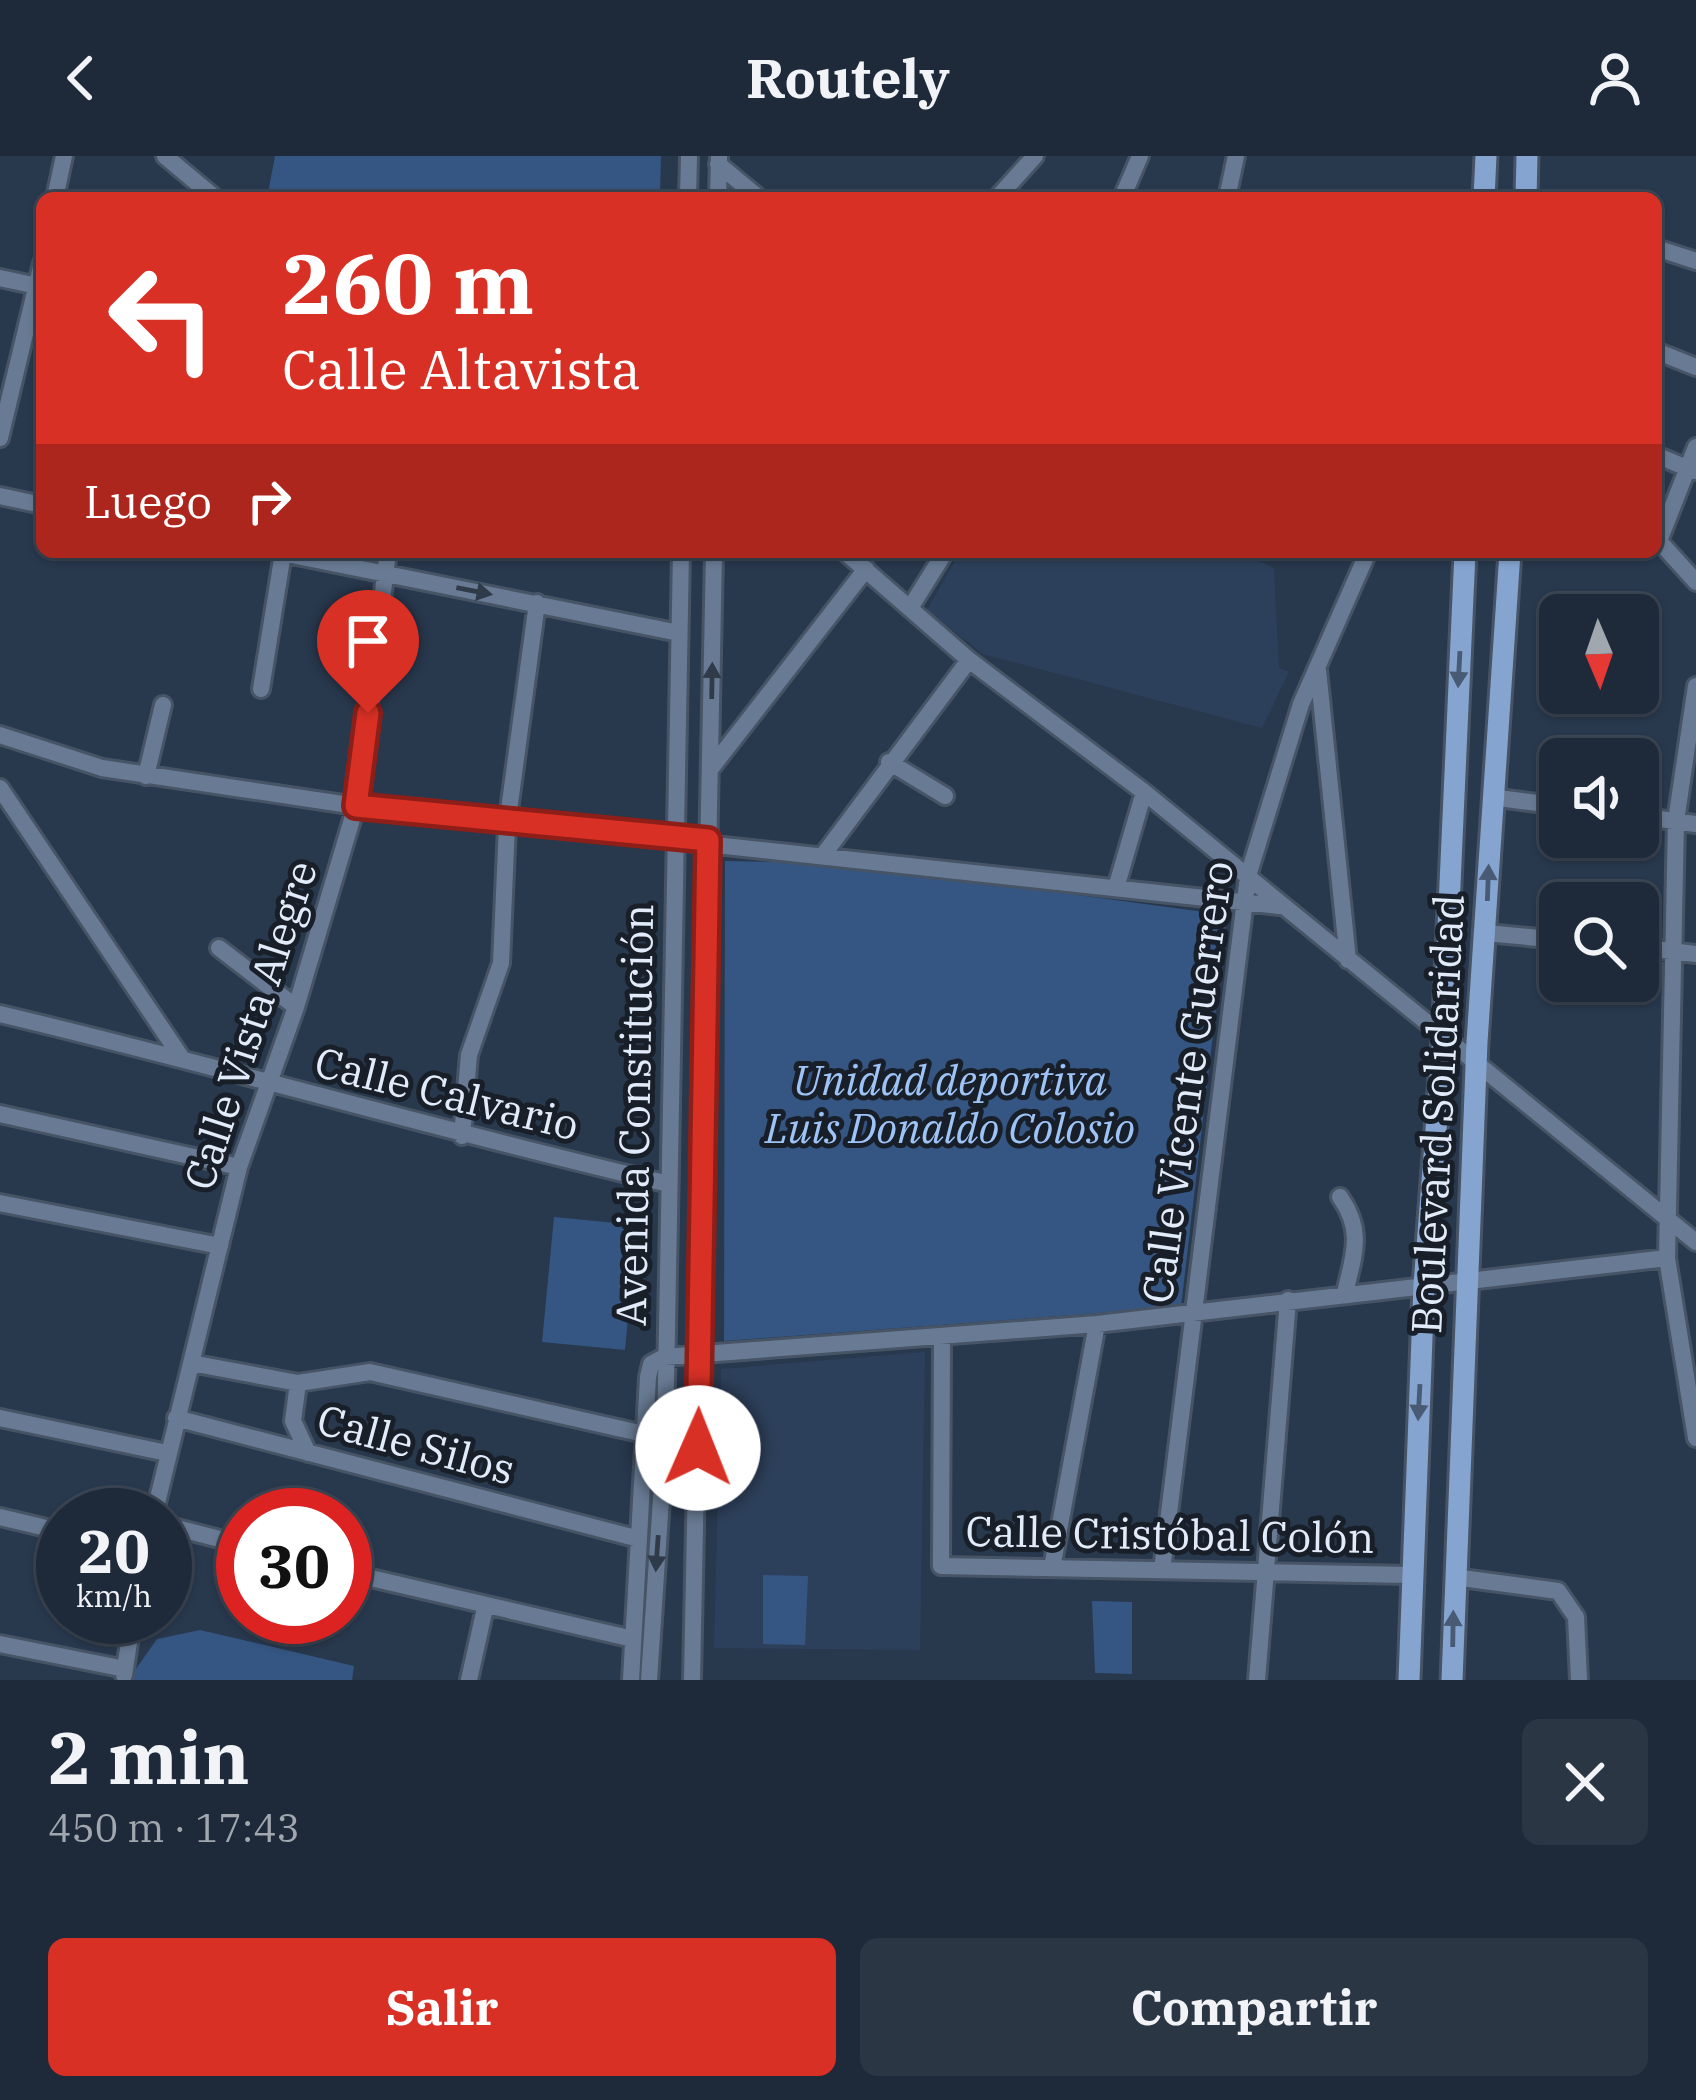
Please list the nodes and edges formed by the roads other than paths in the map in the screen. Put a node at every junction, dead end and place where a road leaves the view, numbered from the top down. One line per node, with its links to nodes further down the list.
1 (64, 156): 10 (street)
2 (165, 156): 11 (street)
3 (687, 156): 12 (street)
4 (1035, 156): 15 (street)
5 (1140, 156): 16 (street)
6 (1236, 156): 17 (street)
7 (1486, 156): 18 (main road)
8 (1527, 156): 19 (main road)
9 (719, 160): 13 (street); 14 (street)
10 (57, 192)
11 (210, 192)
12 (688, 192)
13 (718, 192)
14 (753, 192)
15 (1003, 192)
16 (1125, 192)
17 (1228, 192)
18 (1484, 192)
19 (1526, 192)
20 (1662, 250): 21 (street)
21 (1696, 261)
22 (0, 278): 23 (street)
23 (36, 285)
24 (36, 301): 27 (street)
25 (1662, 353): 26 (street)
26 (1696, 367)
27 (0, 438)
28 (1696, 448): 30 (street)
29 (1662, 457): 30 (street)
30 (1691, 470): 33 (street)
31 (0, 496): 32 (street)
32 (36, 504)
33 (1662, 527)
34 (1662, 544): 47 (street)
35 (279, 558): 54 (street)
36 (305, 558): 46 (street)
37 (387, 558): 46 (street, Calle Vista Alegre)
38 (681, 558): 50 (street, Avenida Constitución)
39 (714, 558): 58 (street, Avenida Constitución, one-way to 39)
40 (852, 558): 45 (street)
41 (941, 558): 49 (street)
42 (1365, 558): 52 (street, Calle Vicente Guerrero)
43 (1466, 558): 86 (main road, Boulevard Solidaridad, one-way to 86)
44 (1510, 558): 63 (main road, Boulevard Solidaridad)
45 (866, 569): 49 (street); 58 (street)
46 (386, 574): 48 (street, one-way to 48); 65 (street, Calle Vista Alegre)
47 (1696, 582)
48 (537, 603): 50 (street); 69 (street)
49 (910, 608): 51 (street)
50 (680, 633): 70 (street, Avenida Constitución)
51 (969, 660): 57 (street); 61 (street)
52 (1318, 669): 73 (street, Calle Vicente Guerrero); 83 (street)
53 (1696, 686): 67 (street)
54 (261, 689)
55 (163, 705): 59 (street)
56 (0, 735): 59 (street)
57 (889, 762): 62 (street); 72 (street)
58 (711, 768): 71 (street, Avenida Constitución)
59 (146, 776): 65 (street)
60 (0, 788): 87 (street)
61 (1144, 792): 73 (street); 74 (street)
62 (945, 796)
63 (1491, 797): 64 (street); 77 (main road, Boulevard Solidaridad, one-way to 63)
64 (1539, 803)
65 (356, 806): 69 (street); 84 (street, Calle Vista Alegre)
66 (1659, 818): 67 (street)
67 (1676, 820): 68 (street); 81 (street)
68 (1696, 824)
69 (507, 825): 70 (street); 91 (street)
70 (676, 839): 71 (street); 93 (street, Avenida Constitución)
71 (708, 840): 72 (street); 107 (street, Avenida Constitución)
72 (824, 854): 74 (street)
73 (1248, 877): 75 (street, Calle Vicente Guerrero); 76 (street)
74 (1116, 888): 75 (street)
75 (1245, 904): 76 (street); 104 (street, Calle Vicente Guerrero)
76 (1279, 906): 83 (street)
77 (1486, 933): 78 (street); 88 (main road, Boulevard Solidaridad)
78 (1539, 938)
79 (219, 948): 84 (street)
80 (1659, 949): 81 (street)
81 (1674, 950): 82 (street); 96 (street)
82 (1696, 954)
83 (1348, 960): 86 (street)
84 (296, 1007): 89 (street, Calle Vista Alegre)
85 (0, 1014): 87 (street, Calle Calvario)
86 (1443, 1039): 88 (street); 101 (main road, Boulevard Solidaridad)
87 (181, 1057): 89 (street, Calle Calvario)
88 (1477, 1066): 96 (street); 100 (main road, Boulevard Solidaridad)
89 (267, 1084): 91 (street, Calle Calvario); 92 (street, Calle Vista Alegre)
90 (0, 1114): 92 (street)
91 (462, 1136): 93 (street, Calle Calvario)
92 (239, 1167): 98 (street, Calle Vista Alegre)
93 (669, 1184): 108 (street, Avenida Constitución)
94 (1340, 1197): 102 (street)
95 (0, 1203): 98 (street)
96 (1668, 1218): 97 (street); 99 (street)
97 (1696, 1242)
98 (220, 1246): 109 (street, Calle Vista Alegre)
99 (1667, 1258): 100 (street); 114 (street)
100 (1467, 1282): 101 (street); 125 (main road, Boulevard Solidaridad)
101 (1424, 1285): 102 (street); 124 (main road, Boulevard Solidaridad, one-way to 124)
102 (1345, 1293): 103 (street)
103 (1288, 1300): 104 (street); 123 (street)
104 (1190, 1314): 105 (street); 122 (street, Calle Vicente Guerrero)
105 (1097, 1324): 106 (street); 121 (street)
106 (942, 1336): 107 (street); 121 (street, Calle Cristóbal Colón)
107 (700, 1355): 108 (street); 135 (street, Avenida Constitución)
108 (664, 1358): 113 (street); 134 (street, Avenida Constitución, one-way to 134)
109 (190, 1363): 110 (street); 112 (street, Calle Vista Alegre)
110 (298, 1383): 113 (street); 116 (street)
111 (0, 1418): 115 (street)
112 (176, 1418): 115 (street, Calle Vista Alegre); 116 (street, Calle Silos)
113 (644, 1434): 120 (street)
114 (1696, 1438)
115 (167, 1453): 117 (street, Calle Vista Alegre)
116 (308, 1453): 120 (street, Calle Silos)
117 (160, 1488)
118 (0, 1517): 119 (street)
119 (36, 1526)
120 (639, 1539): 128 (street)
121 (1052, 1568): 122 (street, Calle Cristóbal Colón)
122 (1162, 1570): 123 (street, Calle Cristóbal Colón)
123 (1262, 1572): 124 (street, Calle Cristóbal Colón); 136 (street)
124 (1410, 1575): 137 (main road, Boulevard Solidaridad)
125 (1454, 1577): 138 (main road, Boulevard Solidaridad, one-way to 125); 139 (street)
126 (372, 1579): 127 (street)
127 (485, 1608): 128 (street); 132 (street)
128 (633, 1639): 133 (street)
129 (0, 1644): 131 (street)
130 (129, 1644): 131 (street)
131 (124, 1674)
132 (470, 1680)
133 (631, 1680)
134 (650, 1680)
135 (692, 1680)
136 (1257, 1680)
137 (1409, 1680)
138 (1452, 1680)
139 (1579, 1680)

